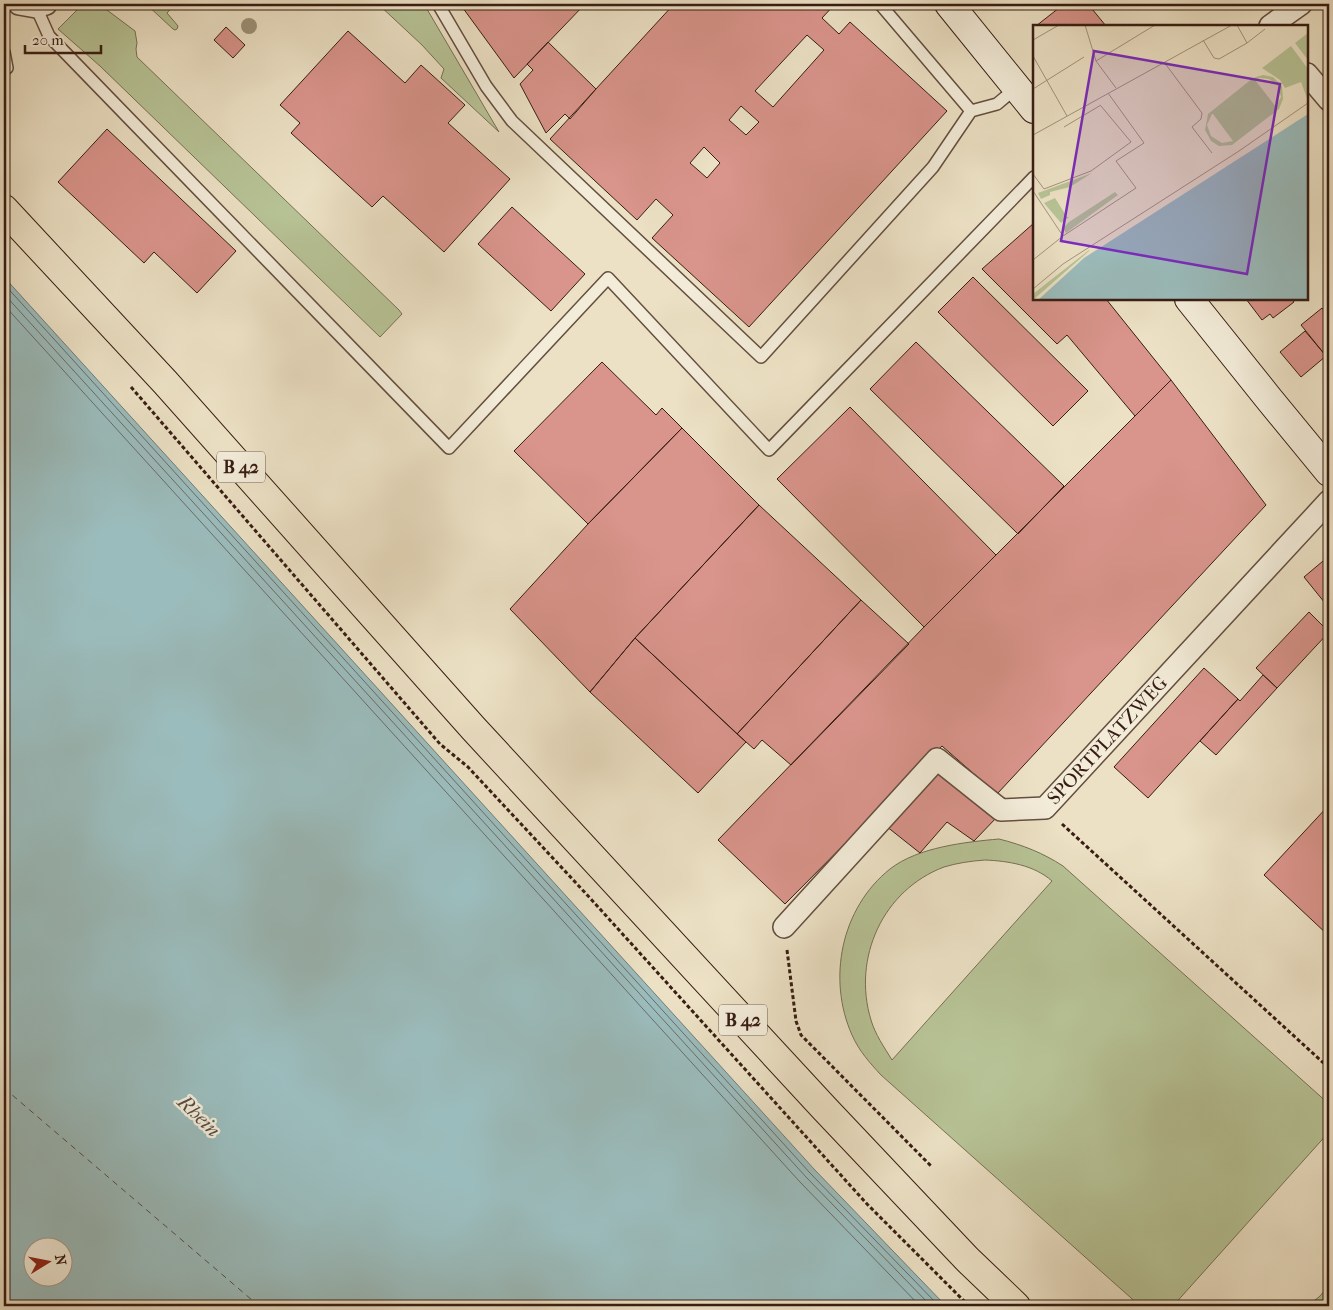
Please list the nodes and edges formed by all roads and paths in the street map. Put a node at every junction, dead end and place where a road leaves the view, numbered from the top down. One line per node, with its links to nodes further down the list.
1 (438, 4): 13 (lane)
2 (880, 4): 13 (lane)
3 (949, 4): 10 (main road)
4 (1302, 4): 6 (street)
5 (34, 5): 14 (lane)
6 (1271, 25)
7 (4, 52): 8 (lane)
8 (7, 68)
9 (1308, 75): 11 (street)
10 (1016, 88): 12 (main road); 13 (lane)
11 (1329, 100)
12 (1033, 108)
13 (971, 111)
14 (1033, 178)
15 (4, 209): 23 (main road, B 42)
16 (1190, 300): 17 (main road)
17 (1329, 472)
18 (1329, 501): 19 (street, SPORTPLATZWEG)
19 (1045, 808): 20 (street, SPORTPLATZWEG); 21 (path)
20 (784, 927): 22 (path)
21 (1329, 1068)
22 (931, 1166)
23 (1016, 1306)

